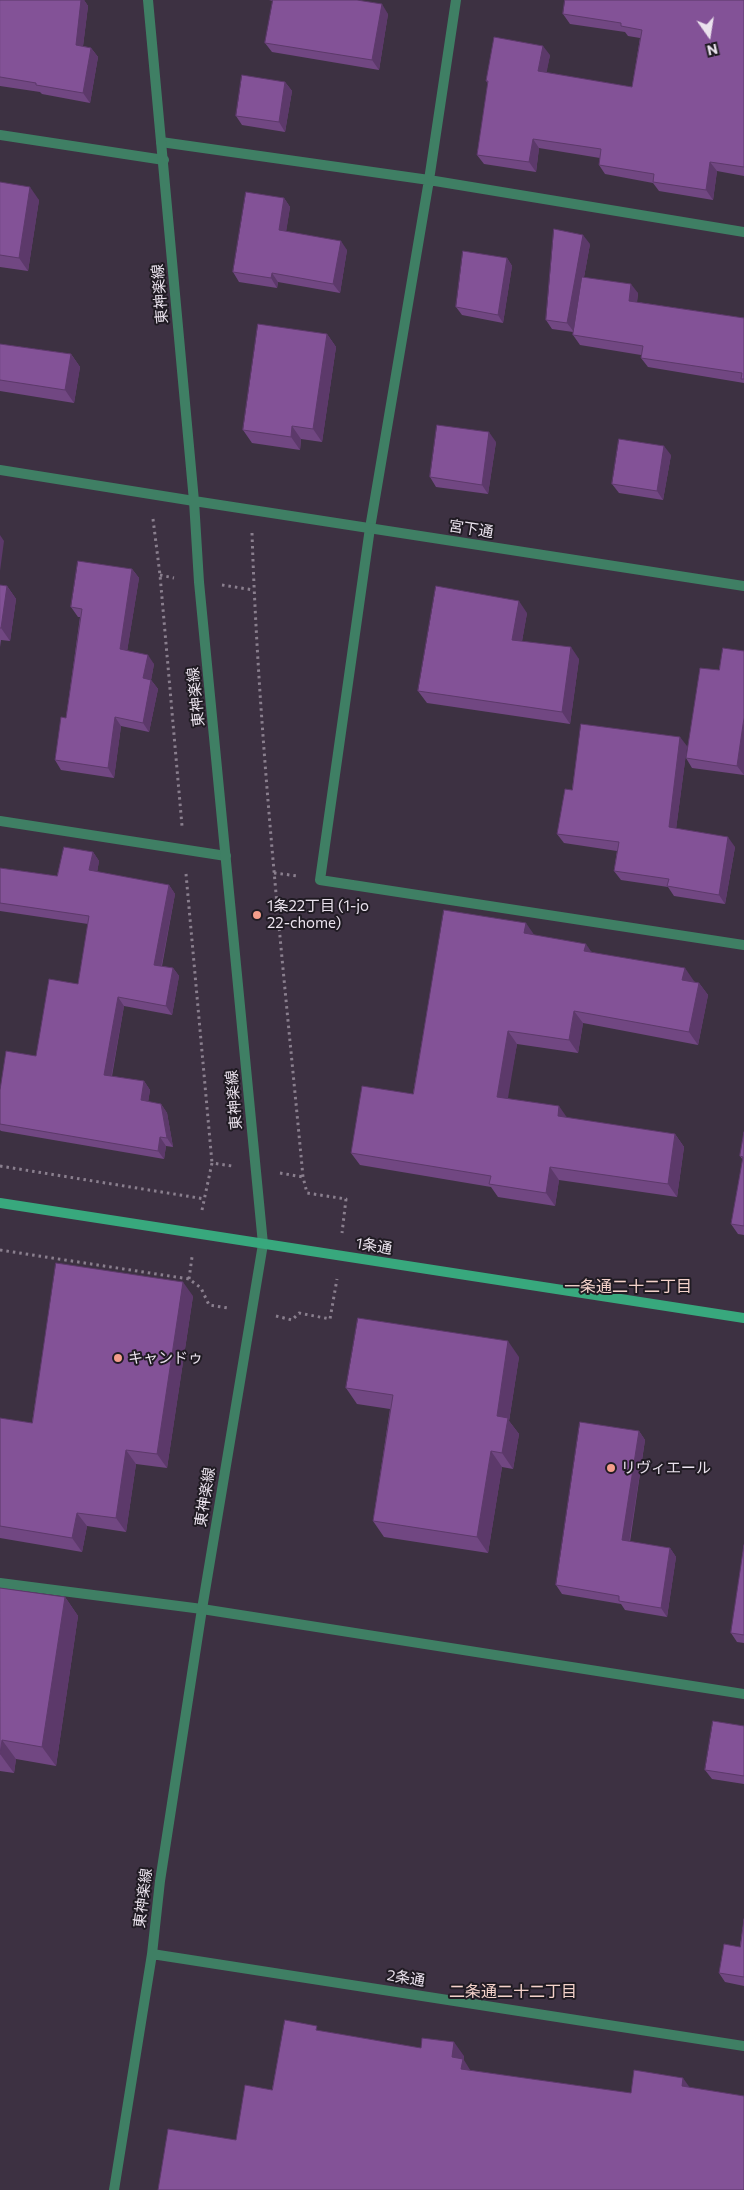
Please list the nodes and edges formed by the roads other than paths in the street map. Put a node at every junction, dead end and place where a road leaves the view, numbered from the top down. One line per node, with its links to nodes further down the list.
1 (148, 0): 4 (street, 東神楽線)
2 (456, 0): 6 (street)
3 (0, 135): 5 (street)
4 (161, 142): 5 (street, 東神楽線); 6 (street)
5 (164, 160): 9 (street, 東神楽線)
6 (429, 180): 7 (street); 10 (street)
7 (744, 232)
8 (0, 470): 9 (street, 宮下通)
9 (194, 501): 10 (street, 宮下通); 13 (street, 東神楽線)
10 (370, 528): 11 (street, 宮下通); 14 (street)
11 (744, 586)
12 (0, 821): 13 (street)
13 (226, 856): 16 (street, 東神楽線)
14 (744, 945)
15 (0, 1203): 16 (main road, 1条通)
16 (263, 1244): 17 (main road, 1条通); 19 (street, 東神楽線)
17 (744, 1318)
18 (0, 1583): 19 (street)
19 (202, 1609): 20 (street); 21 (street, 東神楽線)
20 (744, 1694)
21 (152, 1954): 22 (street, 2条通); 23 (street, 東神楽線)
22 (744, 2046)
23 (114, 2190)

